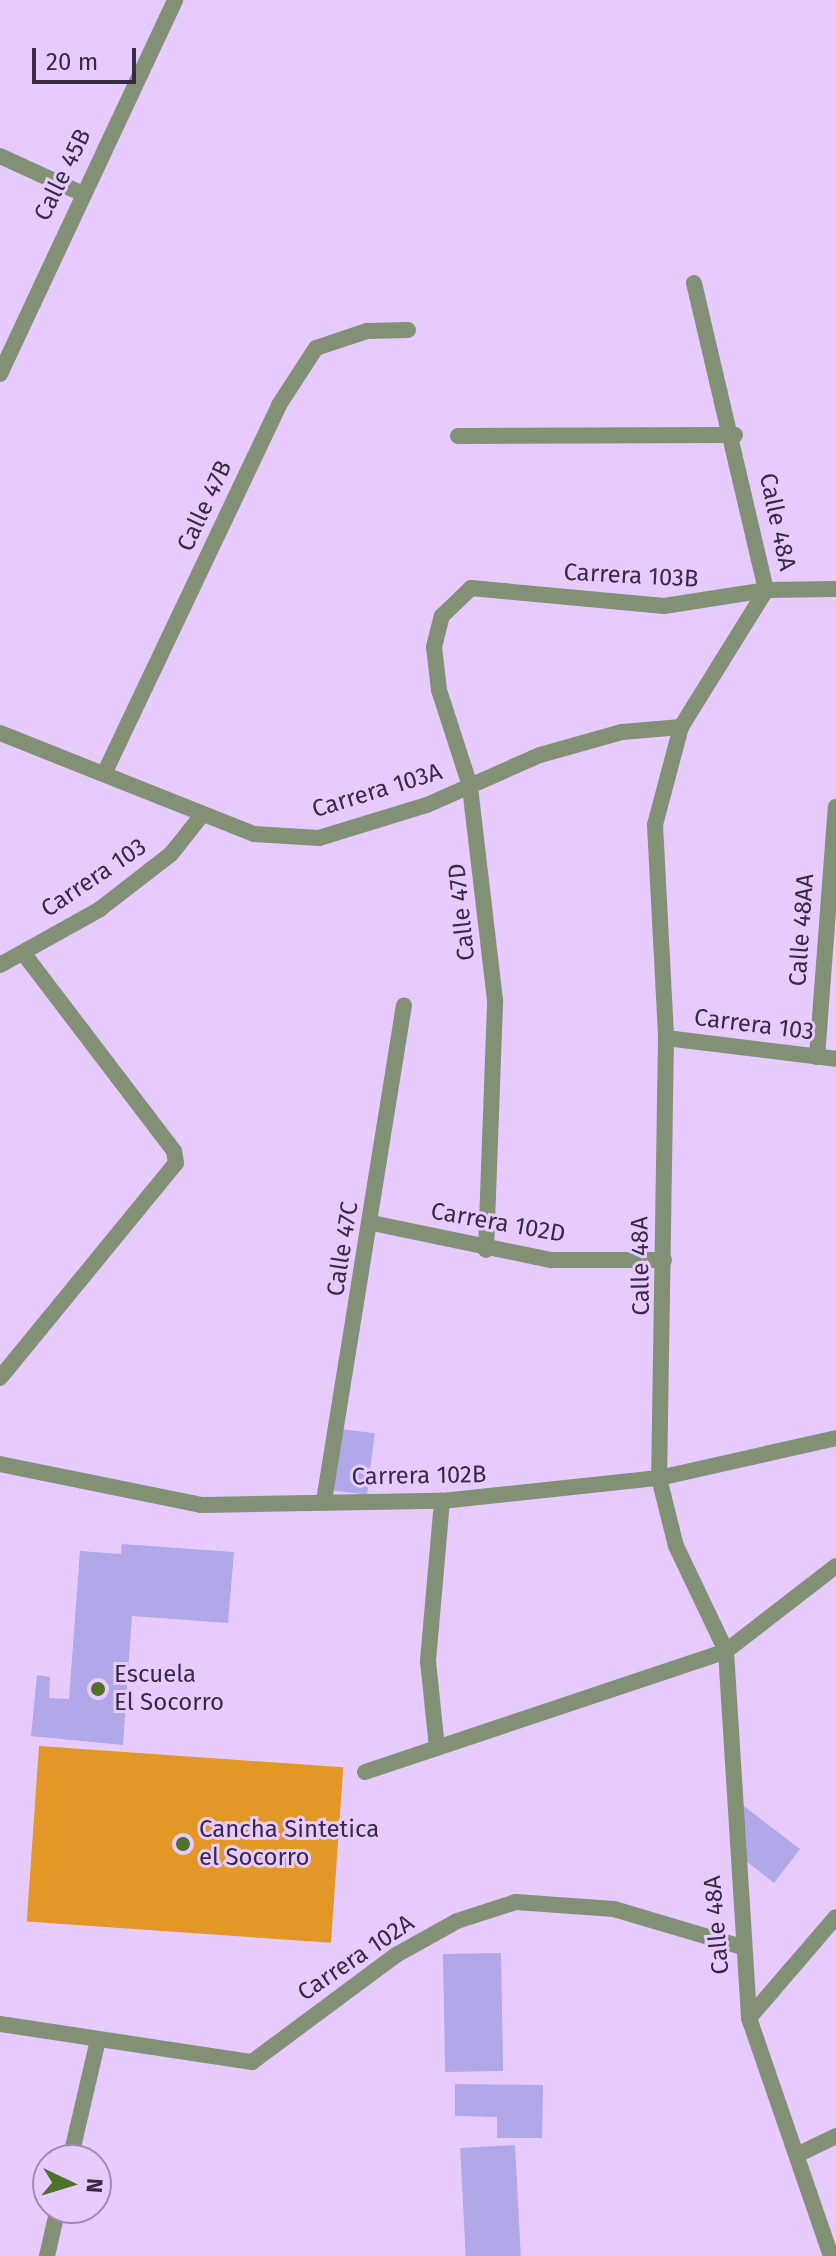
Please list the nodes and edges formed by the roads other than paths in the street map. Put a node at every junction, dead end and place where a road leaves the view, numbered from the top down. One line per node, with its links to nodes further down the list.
1 (175, 0): 3 (street, Calle 45B)
2 (0, 156): 3 (street)
3 (81, 193): 6 (street, Calle 45B)
4 (694, 283): 8 (street, Calle 48A)
5 (408, 330): 15 (street, Calle 47B)
6 (3, 349): 7 (street, Calle 45B)
7 (0, 374)
8 (735, 435): 9 (street); 12 (street, Calle 48A)
9 (458, 436)
10 (471, 588): 12 (street, Carrera 103B); 16 (street, Calle 47D)
11 (836, 589): 12 (street, Carrera 103B)
12 (766, 590): 13 (street, Calle 48A)
13 (681, 727): 16 (street, Carrera 103A); 22 (street, Calle 48A)
14 (0, 733): 15 (street, Carrera 103A)
15 (104, 774): 18 (street, Carrera 103A)
16 (470, 786): 18 (street, Carrera 103A); 26 (street, Calle 47D)
17 (836, 807): 23 (street, Calle 48AA)
18 (202, 815): 19 (street, Carrera 103)
19 (23, 953): 20 (street, Carrera 103); 28 (street)
20 (0, 965)
21 (404, 1005): 25 (street, Calle 47C)
22 (666, 1038): 23 (street, Carrera 103); 27 (street, Calle 48A)
23 (817, 1057): 24 (street, Carrera 103)
24 (836, 1059)
25 (372, 1223): 26 (street, Carrera 102D); 32 (street, Calle 47C)
26 (486, 1250): 27 (street, Carrera 102D)
27 (664, 1260): 31 (street, Calle 48A)
28 (0, 1378)
29 (836, 1438): 31 (street, Carrera 102B)
30 (0, 1464): 32 (street, Carrera 102B)
31 (659, 1478): 33 (street, Carrera 102B); 35 (street, Calle 48A)
32 (324, 1501): 33 (street, Carrera 102B)
33 (442, 1501): 36 (street)
34 (836, 1566): 35 (street)
35 (726, 1651): 36 (street); 39 (street, Calle 48A)
36 (437, 1748): 37 (street)
37 (365, 1772)
38 (836, 1917): 40 (street)
39 (742, 1947): 40 (street, Calle 48A); 42 (street, Carrera 102A)
40 (749, 2018): 45 (street, Calle 48A)
41 (0, 2024): 42 (street, Carrera 102A)
42 (98, 2040): 44 (street)
43 (836, 2136): 45 (street)
44 (74, 2144)
45 (799, 2154): 48 (street, Calle 48A)
46 (54, 2224): 47 (street)
47 (47, 2256)
48 (831, 2256)

